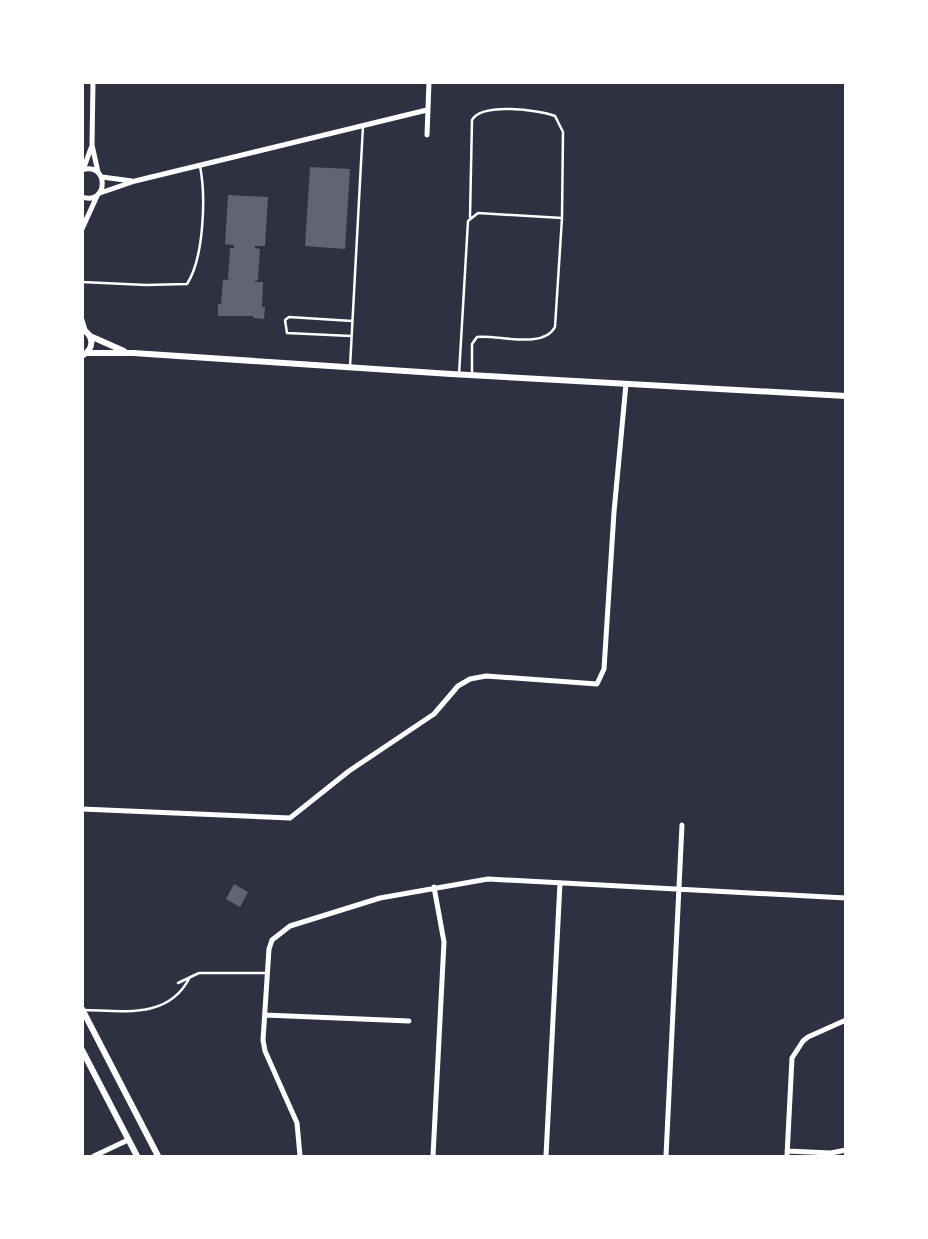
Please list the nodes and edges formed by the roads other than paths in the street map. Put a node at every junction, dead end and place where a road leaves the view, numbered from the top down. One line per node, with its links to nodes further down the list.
1 (93, 82): 6 (street)
2 (429, 82): 3 (street)
3 (427, 110): 4 (street); 5 (street)
4 (363, 126): 7 (street); 18 (lane)
5 (427, 135)
6 (92, 145): 8 (street); 9 (street)
7 (200, 166): 10 (street); 16 (lane)
8 (83, 170): 9 (street)
9 (100, 174): 10 (street); 11 (street)
10 (135, 182): 11 (street)
11 (99, 194): 12 (street); 15 (street)
12 (82, 197)
13 (470, 217): 14 (lane); 14 (lane); 25 (lane)
14 (562, 218): 26 (lane)
15 (82, 229)
16 (82, 282)
17 (82, 320): 19 (street)
18 (352, 321): 21 (lane); 21 (lane)
19 (84, 330): 20 (street)
20 (90, 336): 22 (street); 23 (street)
21 (351, 336): 24 (lane)
22 (127, 353): 23 (street); 24 (street)
23 (85, 355)
24 (350, 368): 25 (street)
25 (459, 375): 26 (street)
26 (472, 375): 27 (street)
27 (626, 384): 28 (street); 29 (street)
28 (846, 396)
29 (82, 809)
30 (682, 825): 33 (street)
31 (560, 883): 32 (street); 33 (street); 51 (street)
32 (434, 887): 35 (street); 50 (street)
33 (680, 890): 34 (street); 52 (street)
34 (846, 898)
35 (266, 973): 36 (lane); 39 (street)
36 (190, 977): 37 (lane); 38 (lane)
37 (178, 983)
38 (83, 1010): 48 (street)
39 (265, 1015): 40 (street); 49 (street)
40 (409, 1020)
41 (846, 1020): 45 (street)
42 (82, 1050): 43 (street)
43 (128, 1140): 46 (street); 47 (street)
44 (846, 1150): 45 (street)
45 (787, 1154)
46 (94, 1156)
47 (137, 1156)
48 (158, 1156)
49 (300, 1156)
50 (432, 1156)
51 (546, 1156)
52 (666, 1156)

